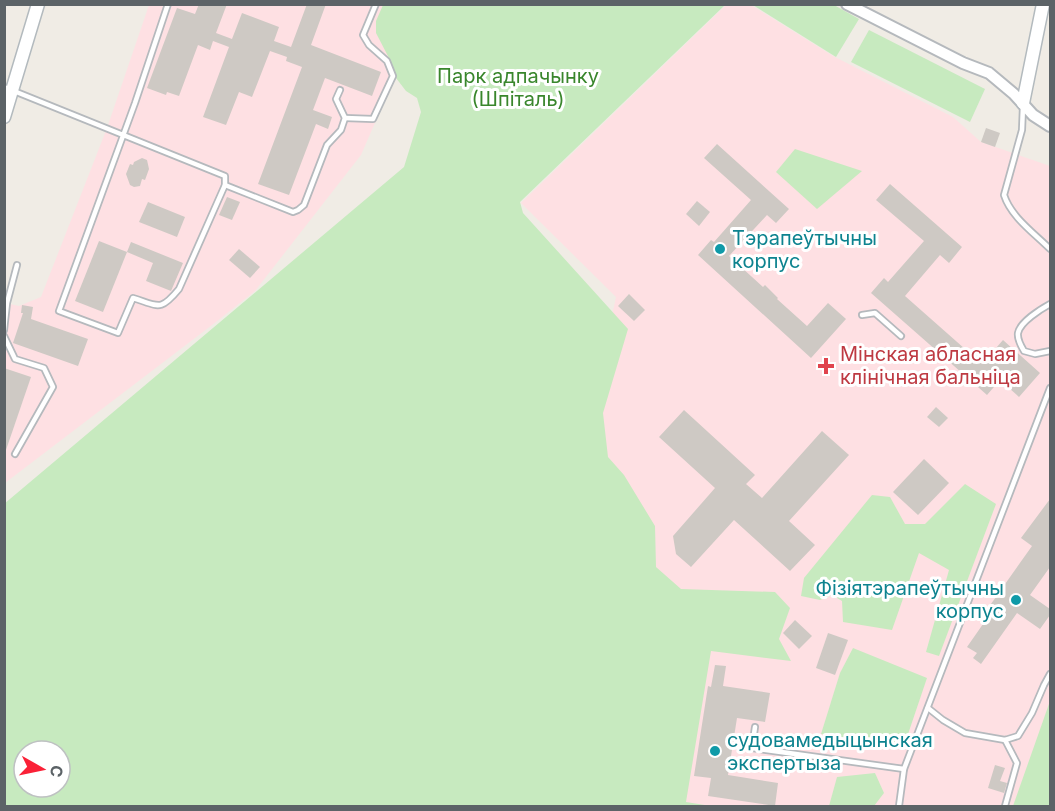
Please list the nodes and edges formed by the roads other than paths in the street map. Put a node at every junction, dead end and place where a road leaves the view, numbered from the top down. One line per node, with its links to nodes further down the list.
1 (38, 4): 6 (main road)
2 (168, 4): 12 (lane)
3 (376, 4): 10 (lane)
4 (847, 4): 8 (street)
5 (1043, 4): 8 (main road)
6 (8, 89): 9 (main road); 12 (lane)
7 (340, 90): 10 (lane)
8 (1023, 103): 11 (street); 14 (lane)
9 (4, 117)
10 (345, 118): 13 (lane)
11 (1050, 126)
12 (122, 134): 13 (lane); 13 (lane)
13 (225, 185)
14 (1050, 249)
15 (17, 265): 17 (lane)
16 (4, 282): 17 (lane)
17 (12, 284): 20 (lane)
18 (1050, 304): 23 (lane)
19 (862, 315): 22 (lane)
20 (4, 330)
21 (4, 336): 25 (lane)
22 (901, 336)
23 (1050, 351)
24 (1050, 388): 27 (lane)
25 (15, 454)
26 (1050, 674): 29 (lane)
27 (928, 708): 29 (lane); 30 (lane)
28 (755, 727): 30 (lane)
29 (1005, 740): 32 (lane)
30 (904, 769): 31 (lane)
31 (899, 807)
32 (1005, 807)

